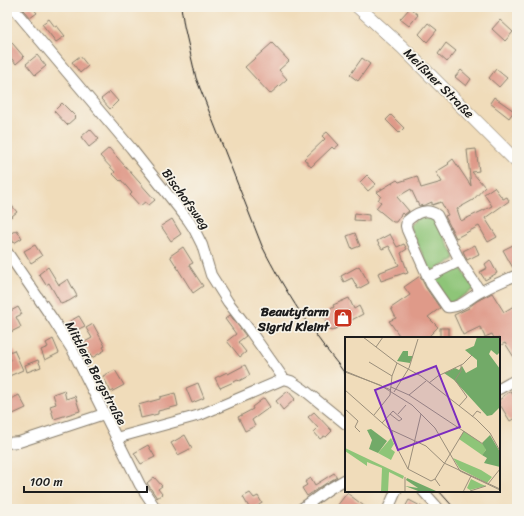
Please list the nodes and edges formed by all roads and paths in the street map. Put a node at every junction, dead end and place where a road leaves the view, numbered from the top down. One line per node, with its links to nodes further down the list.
1 (12, 7): 9 (street, Bischofsweg)
2 (358, 7): 3 (main road, Meißner Straße)
3 (516, 158)
4 (7, 252): 12 (street, Mittlere Bergstraße)
5 (460, 261): 7 (street); 7 (street); 8 (street)
6 (517, 275): 8 (street)
7 (428, 277): 8 (street)
8 (480, 291)
9 (284, 379): 13 (street, Bischofsweg); 14 (street)
10 (517, 379): 11 (street)
11 (500, 388)
12 (104, 414): 14 (street, Mittlere Bergstraße); 15 (street)
13 (345, 423)
14 (116, 438): 19 (street, Mittlere Bergstraße)
15 (7, 443)
16 (345, 479): 20 (street)
17 (395, 492): 21 (street)
18 (424, 492): 22 (street)
19 (156, 509)
20 (301, 509)
21 (388, 509)
22 (439, 509)

